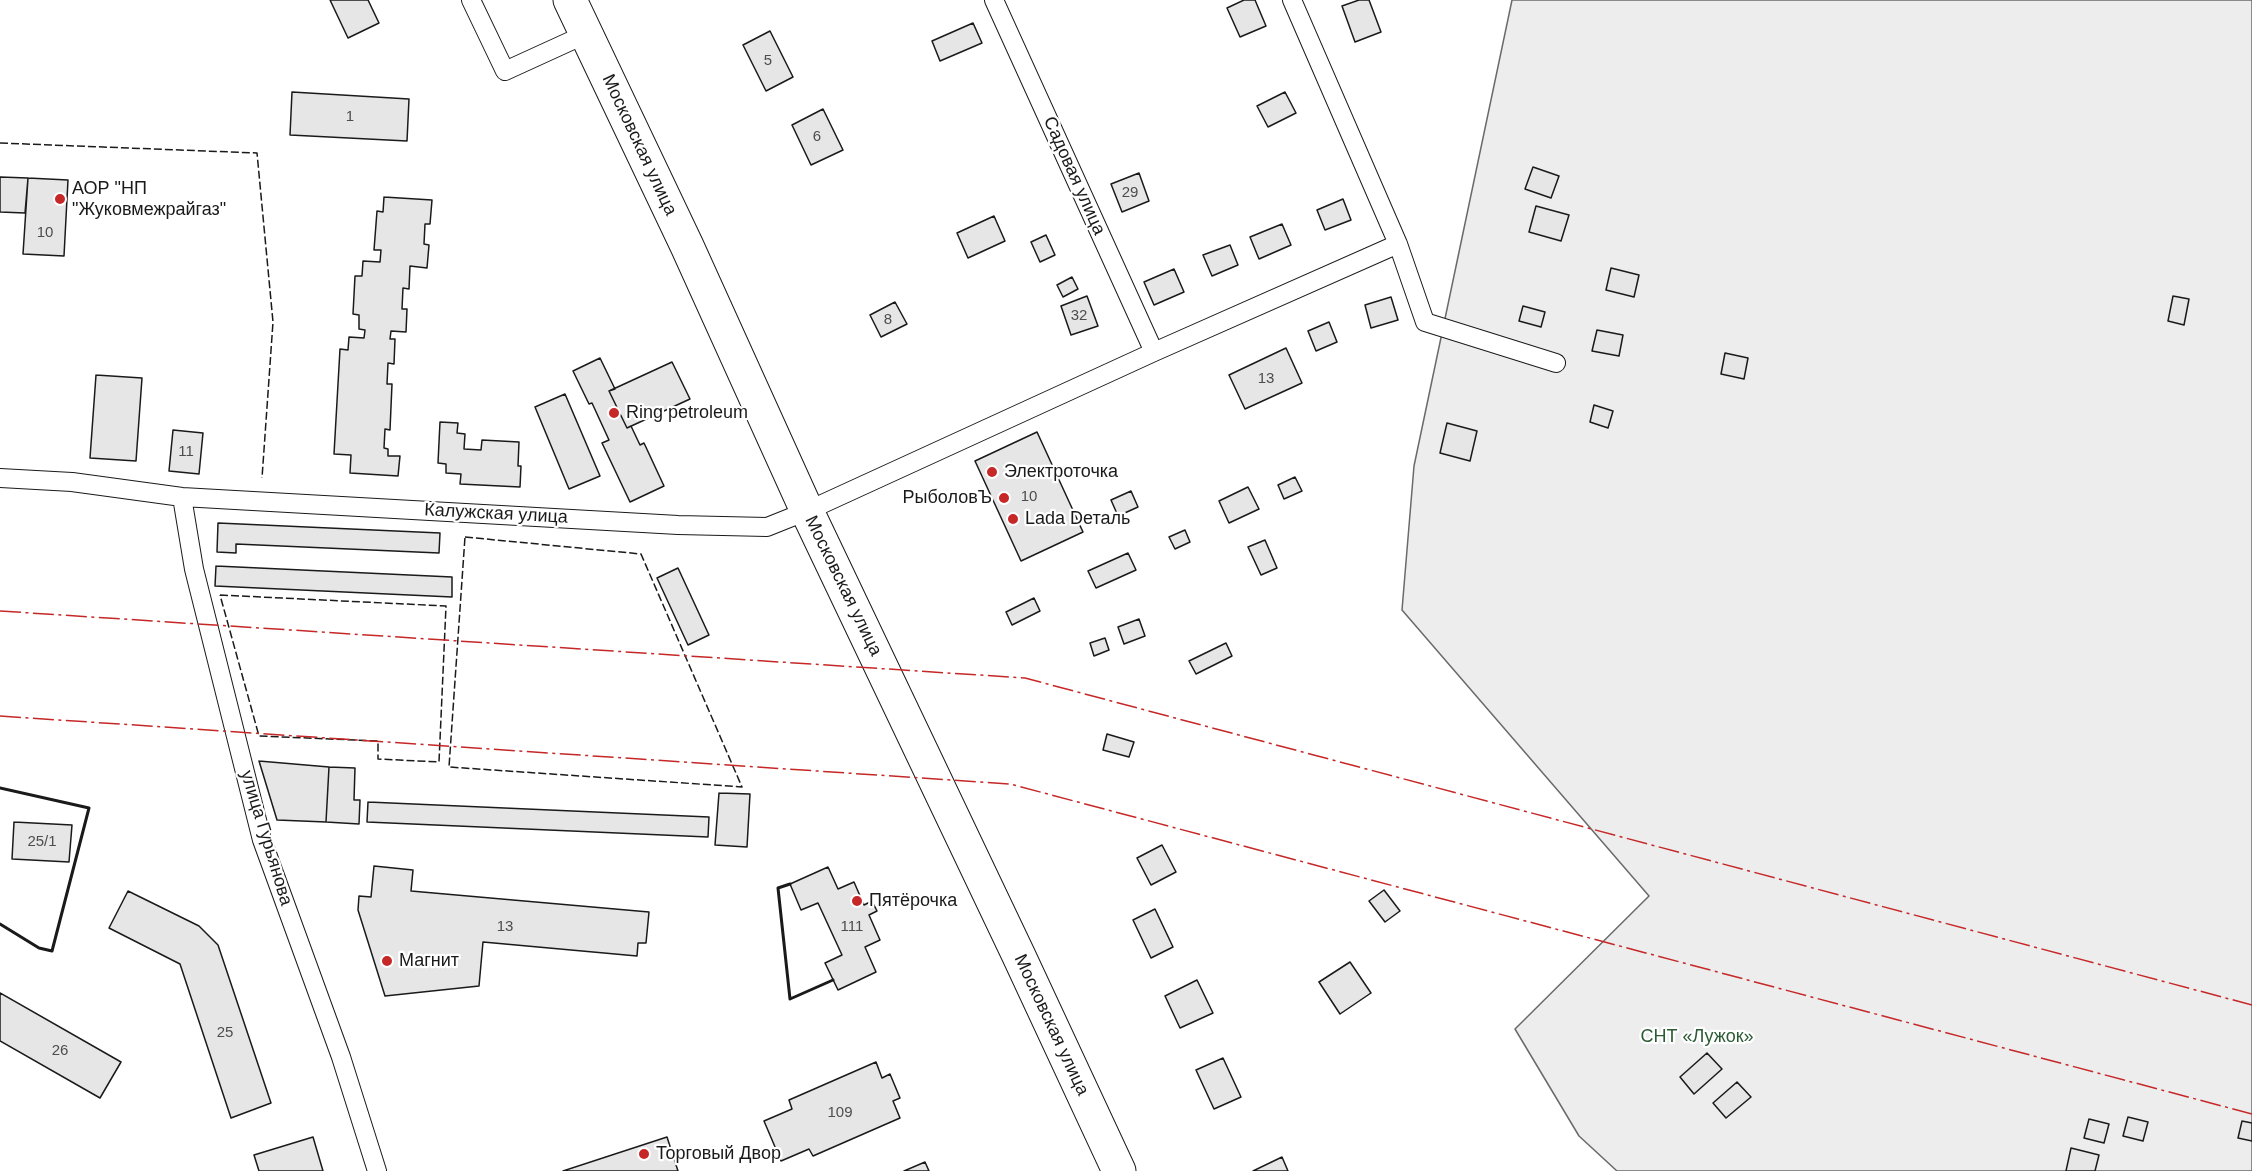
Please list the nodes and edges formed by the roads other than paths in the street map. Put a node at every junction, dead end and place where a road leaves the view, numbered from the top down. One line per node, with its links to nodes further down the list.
1 (471, 0): 5 (street)
2 (570, 0): 5 (highway, Московская улица)
3 (994, 0): 7 (street, Садовая улица)
4 (1292, 0): 6 (street)
5 (586, 34): 11 (highway, Московская улица)
6 (1398, 244): 7 (street, Калужская улица); 8 (street)
7 (1154, 352): 11 (street, Калужская улица)
8 (1556, 363)
9 (0, 478): 10 (street, Калужская улица)
10 (182, 496): 11 (street, Калужская улица); 12 (street, улица Гурьянова)
11 (807, 511): 13 (highway, Московская улица)
12 (377, 1171)
13 (1119, 1171)

